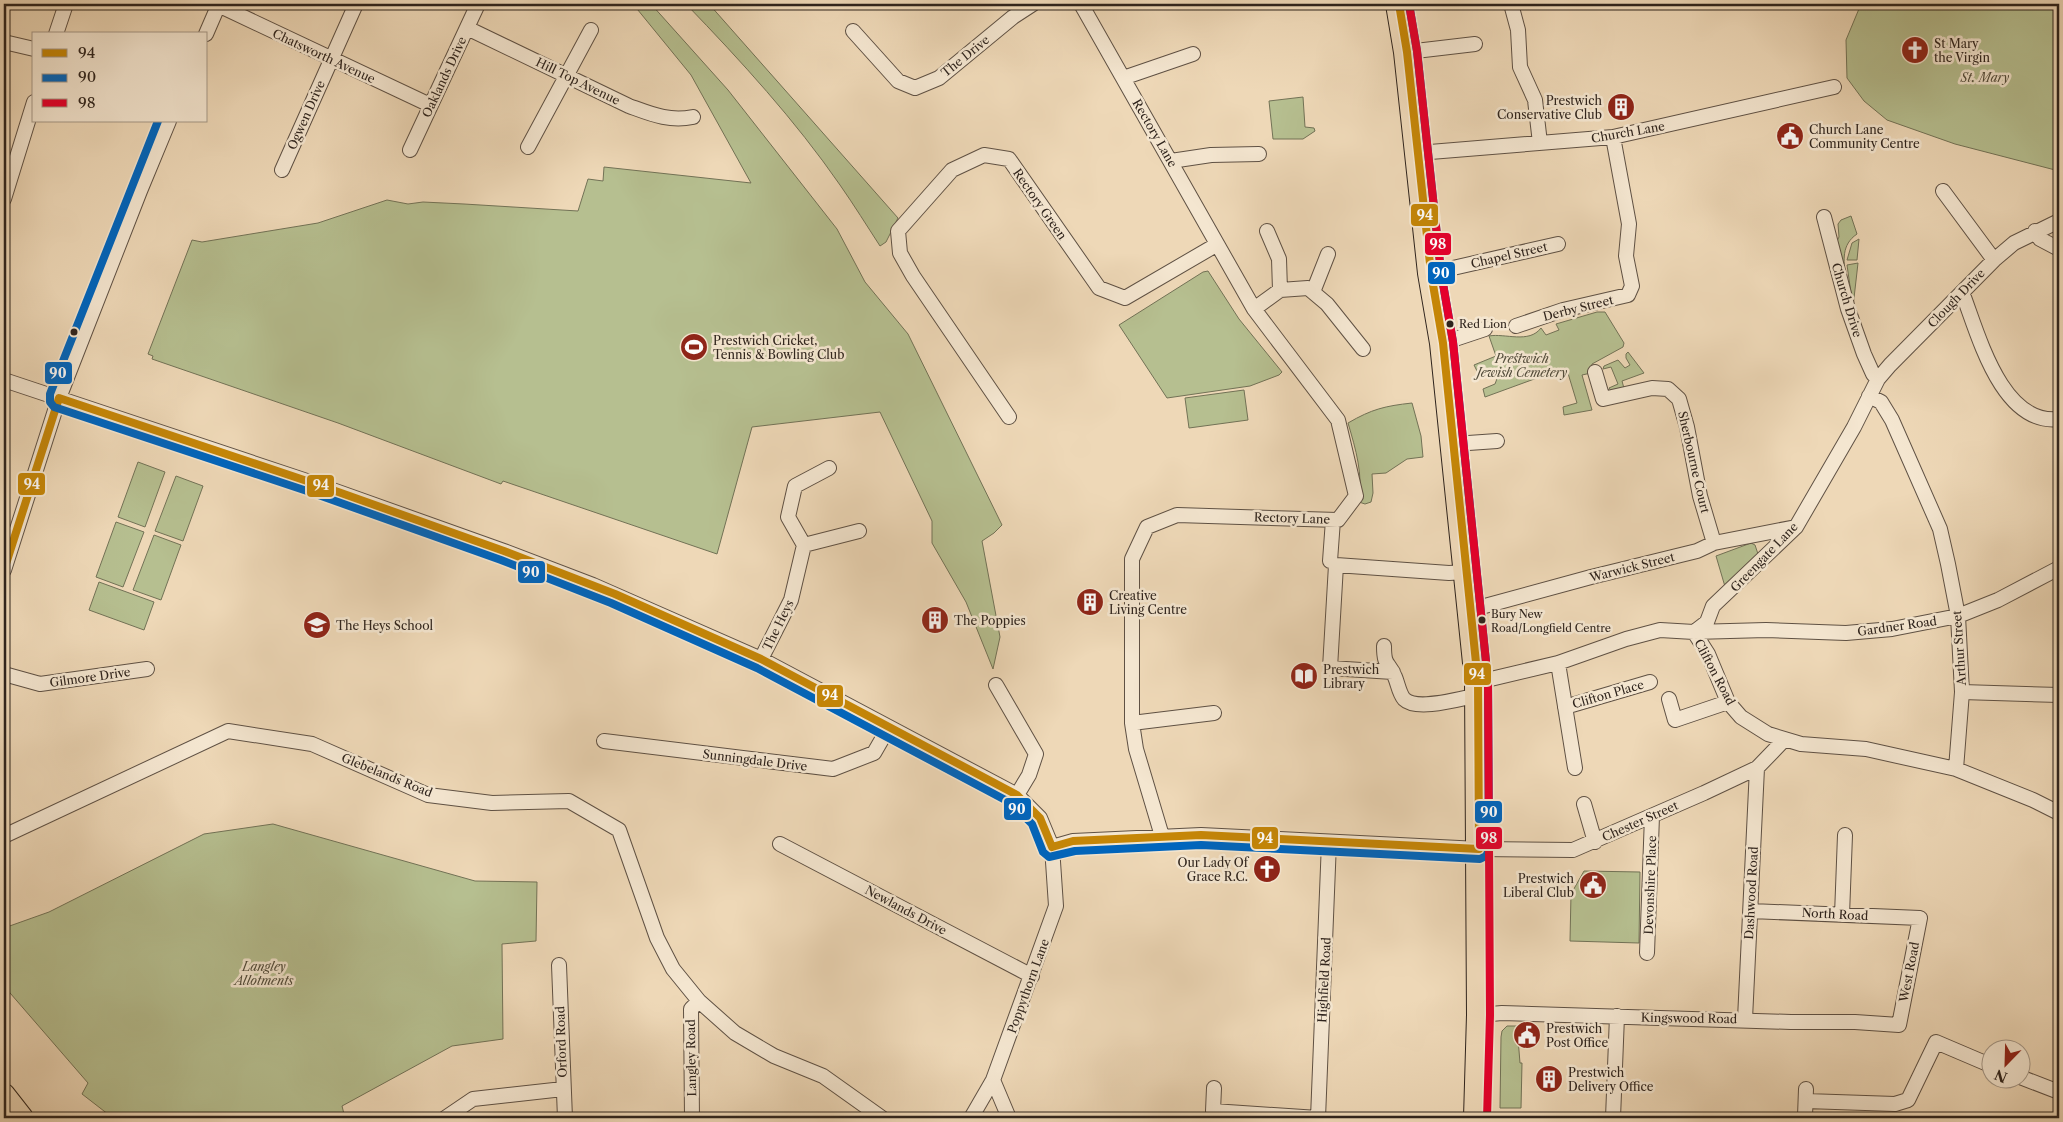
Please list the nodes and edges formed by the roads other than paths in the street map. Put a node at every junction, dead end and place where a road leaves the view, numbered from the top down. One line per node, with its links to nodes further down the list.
1 (66, 4): 12 (street)
2 (356, 4): 19 (street, Ogwen Drive)
3 (478, 4): 9 (street, Oaklands Drive)
4 (1033, 4): 11 (street, The Drive)
5 (1080, 4): 21 (street, Rectory Lane)
6 (1399, 4): 17 (highway)
7 (1511, 4): 28 (street)
8 (218, 5): 13 (street); 19 (street, Chatsworth Avenue)
9 (467, 28): 20 (street, Hill Top Avenue); 23 (street, Oaklands Drive)
10 (591, 30): 20 (street)
11 (853, 31)
12 (57, 32)
13 (207, 32)
14 (4, 42): 16 (street)
15 (1475, 44): 17 (street)
16 (32, 49)
17 (1407, 52): 31 (highway)
18 (1193, 54): 21 (street)
19 (331, 59): 23 (street, Chatsworth Avenue); 34 (street, Ogwen Drive)
20 (566, 75): 25 (street, Hill Top Avenue); 29 (street)
21 (1123, 78): 33 (street, Rectory Lane)
22 (1834, 87): 27 (street, Church Lane)
23 (430, 105): 30 (street, Oaklands Drive)
24 (32, 108): 36 (street)
25 (693, 117)
26 (169, 122): 59 (street)
27 (1613, 137): 28 (street, Church Lane); 51 (street, Derby Street)
28 (1540, 143): 31 (street, Church Lane)
29 (528, 147)
30 (410, 150)
31 (1418, 153): 46 (highway)
32 (1259, 154): 33 (street)
33 (1171, 161): 41 (street, Rectory Lane)
34 (282, 170)
35 (1943, 191): 45 (street)
36 (4, 199)
37 (1824, 218): 56 (street, Church Drive)
38 (2059, 221): 40 (street, Clough Drive)
39 (1267, 231): 47 (street)
40 (2035, 231): 43 (street); 45 (street, Clough Drive)
41 (1216, 244): 50 (street, Rectory Lane); 60 (street, Rectory Green)
42 (1558, 244): 46 (street, Chapel Street)
43 (2059, 249)
44 (1328, 254): 48 (street)
45 (1994, 260): 49 (street, Clough Drive)
46 (1431, 272): 53 (highway)
47 (1280, 290): 48 (street); 50 (street)
48 (1313, 292): 54 (street)
49 (1962, 292): 56 (street, Clough Drive); 61 (street)
50 (1254, 309): 65 (street, Rectory Lane)
51 (1516, 326)
52 (1485, 329): 53 (street)
53 (1443, 342): 63 (highway)
54 (1363, 349)
55 (1595, 372): 68 (street, Sherbourne Court)
56 (1878, 379): 58 (street, Clough Drive)
57 (4, 380): 59 (street, Poppythorn Lane)
58 (1869, 396): 66 (street, Greengate Lane); 75 (street, Arthur Street)
59 (59, 398): 72 (street); 78 (street, Poppythorn Lane)
60 (1009, 417)
61 (2059, 419)
62 (1497, 440): 63 (street)
63 (1454, 444): 73 (highway)
64 (829, 468): 69 (street)
65 (1333, 520): 70 (street); 92 (street, Rectory Lane)
66 (1796, 527): 68 (street, Warwick Street); 76 (street, Greengate Lane)
67 (859, 531): 69 (street)
68 (1714, 543): 74 (street, Warwick Street)
69 (804, 545): 78 (street, The Heys)
70 (1330, 561)
71 (2059, 568): 75 (street, Gardner Road)
72 (4, 570)
73 (1466, 572): 74 (highway); 81 (street)
74 (1470, 610): 85 (highway)
75 (1958, 616): 76 (street, Gardner Road); 86 (street, Arthur Street)
76 (1694, 632): 79 (street, Clifton Road); 89 (street, Clifton Road)
77 (1384, 646): 81 (street)
78 (761, 659): 93 (street, Poppythorn Lane)
79 (1558, 663): 85 (street, Clifton Road); 90 (street)
80 (147, 669): 82 (street, Gilmore Drive)
81 (1393, 672): 85 (street)
82 (4, 674)
83 (1650, 682): 90 (street, Clifton Place)
84 (996, 685): 99 (street)
85 (1478, 689): 110 (highway)
86 (1962, 692): 87 (street); 98 (street, Arthur Street)
87 (2059, 695)
88 (1669, 699): 89 (street)
89 (1728, 702): 94 (street, Clifton Road)
90 (1565, 707): 96 (street)
91 (1214, 713): 92 (street)
92 (1132, 723): 105 (street, Rectory Lane)
93 (889, 726): 95 (street, Sunningdale Drive); 99 (street, Poppythorn Lane)
94 (1784, 740): 97 (street, Chester Street); 98 (street, Clifton Road)
95 (604, 741)
96 (1575, 768)
97 (1757, 768): 102 (street, Chester Street); 111 (street, Dashwood Road)
98 (1956, 769): 101 (street, Clifton Road)
99 (1017, 795): 109 (street, Poppythorn Lane)
100 (1584, 804): 107 (street)
101 (2059, 813)
102 (1652, 816): 107 (street, Chester Street); 114 (street, Devonshire Place)
103 (1845, 835): 112 (street)
104 (4, 836): 117 (street, Glebelands Road)
105 (1162, 836): 106 (street, Chester Street); 109 (street, Chester Street)
106 (1330, 842): 110 (street, Chester Street); 138 (street, Highfield Road)
107 (1595, 842): 110 (street, Chester Street)
108 (780, 844): 116 (street, Newlands Drive)
109 (1052, 847): 116 (street, Poppythorn Lane)
110 (1479, 850): 118 (highway)
111 (1751, 911): 112 (street, North Road); 120 (street, Dashwood Road)
112 (1842, 915): 113 (street, North Road)
113 (1920, 918): 121 (street, West Road)
114 (1648, 953)
115 (559, 965): 126 (street, Orford Road)
116 (1032, 976): 123 (street, Poppythorn Lane)
117 (699, 1001): 134 (street, Langley Road); 135 (street, Glebelands Road)
118 (1480, 1014): 119 (street, Kingswood Road); 129 (highway)
119 (1617, 1016): 120 (street, Kingswood Road); 139 (street)
120 (1745, 1019): 121 (street, Kingswood Road)
121 (1899, 1026)
122 (1980, 1061): 130 (street)
123 (993, 1080): 136 (street, Poppythorn Lane); 137 (street)
124 (2030, 1081): 127 (street)
125 (1214, 1088): 138 (street)
126 (563, 1089): 132 (street); 133 (street, Orford Road)
127 (2059, 1092)
128 (4, 1095): 131 (main road)
129 (1478, 1112)
130 (1805, 1116)
131 (22, 1118)
132 (445, 1118)
133 (565, 1118)
134 (692, 1118)
135 (882, 1118)
136 (971, 1118)
137 (1009, 1118)
138 (1318, 1118)
139 (1613, 1118)

